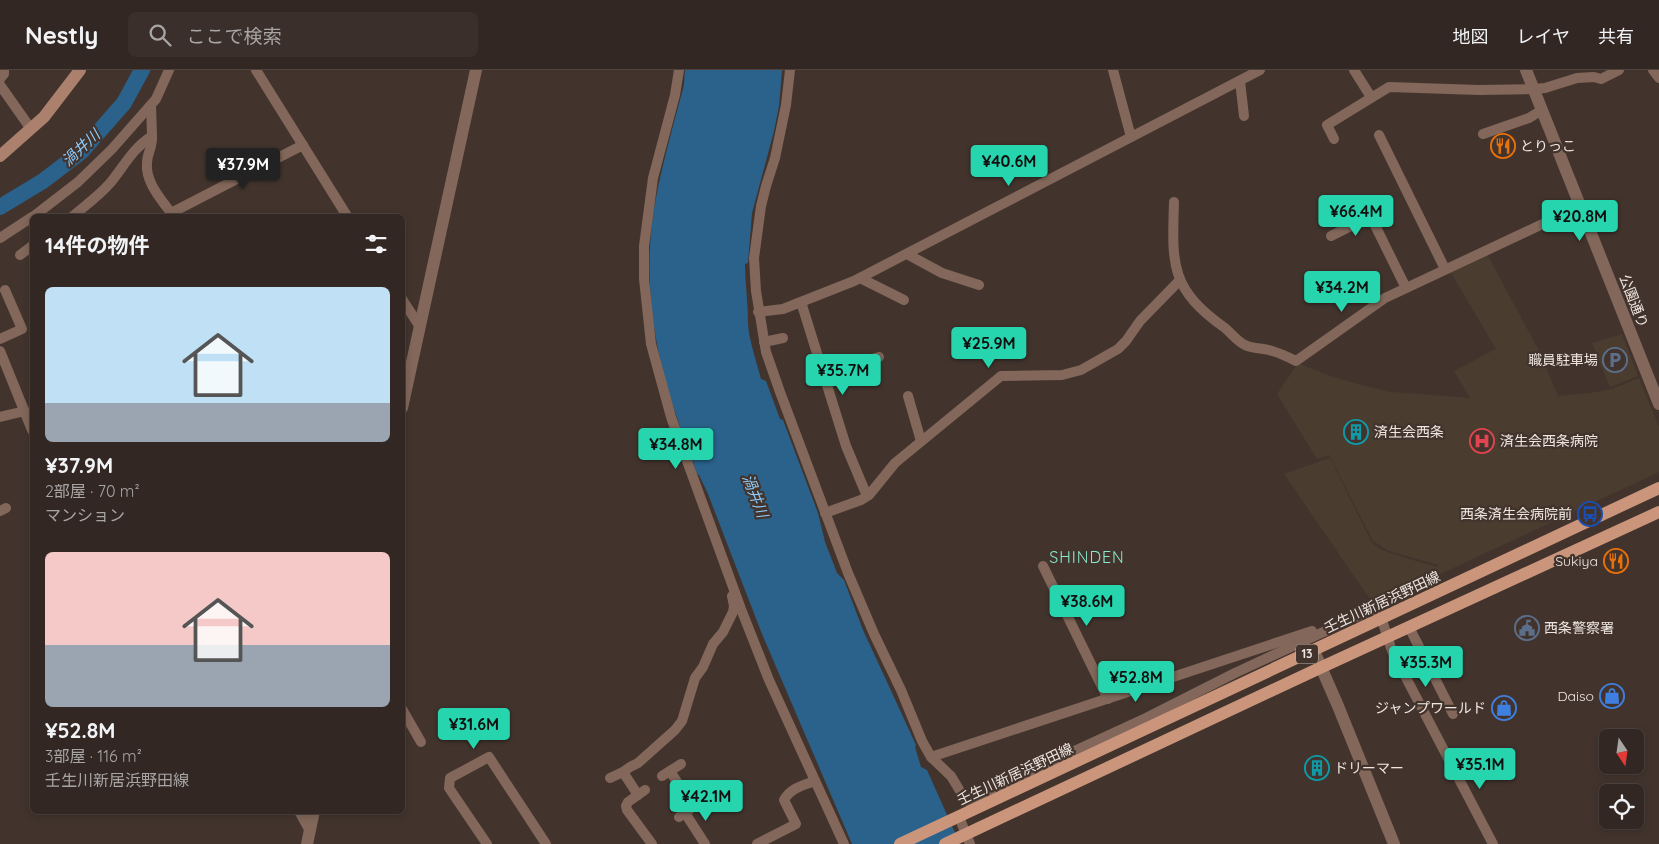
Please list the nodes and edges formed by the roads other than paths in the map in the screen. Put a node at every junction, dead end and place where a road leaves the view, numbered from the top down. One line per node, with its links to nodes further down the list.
1 (4, 70): 15 (street)
2 (80, 70): 23 (main road)
3 (169, 70): 20 (street)
4 (256, 70): 29 (street)
5 (476, 70): 54 (street)
6 (679, 70): 73 (street)
7 (790, 70): 53 (street)
8 (1113, 70): 27 (street)
9 (1260, 70): 16 (street)
10 (1354, 70): 19 (street)
11 (1526, 70): 18 (street, 公園通り)
12 (1619, 70): 18 (street)
13 (1653, 70): 14 (street)
14 (1659, 78)
15 (0, 79)
16 (1240, 80): 22 (street); 27 (street)
17 (0, 86): 23 (street)
18 (1534, 89): 19 (street); 21 (street, 公園通り)
19 (1371, 97): 28 (street)
20 (151, 105): 26 (street); 33 (street)
21 (1542, 110): 24 (street); 32 (street, 公園通り)
22 (1244, 116)
23 (31, 130): 30 (main road)
24 (1483, 134)
25 (1379, 135): 44 (street)
26 (152, 136): 34 (street); 35 (street)
27 (1131, 137): 42 (street)
28 (1334, 139)
29 (303, 145): 36 (street); 37 (street)
30 (0, 156)
31 (1174, 202): 46 (street)
32 (1581, 206): 44 (street); 63 (street, 公園通り)
33 (37, 214)
34 (75, 214)
35 (171, 214)
36 (174, 214)
37 (346, 214)
38 (30, 219): 40 (street)
39 (1330, 236): 48 (street)
40 (0, 238)
41 (30, 248): 43 (street)
42 (906, 254): 45 (street); 47 (street)
43 (20, 255)
44 (1445, 269): 48 (street)
45 (860, 278): 50 (street); 51 (street)
46 (1179, 281): 48 (street); 67 (street)
47 (978, 285)
48 (1406, 288)
49 (5, 290): 56 (street)
50 (904, 300)
51 (800, 302): 53 (street); 60 (street)
52 (405, 304): 54 (street)
53 (758, 312): 57 (street)
54 (420, 327): 61 (street)
55 (783, 338): 57 (street)
56 (0, 339)
57 (764, 342): 71 (street)
58 (0, 351): 64 (street)
59 (879, 357): 60 (street)
60 (822, 372): 69 (street)
61 (405, 394)
62 (908, 396): 67 (street)
63 (1659, 404)
64 (25, 411): 65 (street); 66 (street)
65 (0, 417)
66 (30, 425)
67 (921, 440): 69 (street)
68 (1659, 488): 74 (main road, 壬生川新居浜野田線 / 13)
69 (867, 496): 71 (street)
70 (1659, 512): 76 (main road, 13)
71 (825, 513): 84 (street)
72 (1043, 566): 80 (street)
73 (731, 583): 86 (street); 88 (street)
74 (1383, 619): 75 (street); 77 (street); 78 (main road, 壬生川新居浜野田線 / 13)
75 (1338, 625): 80 (street); 84 (street)
76 (1409, 627): 77 (main road, 13); 82 (street)
77 (1388, 636): 79 (main road, 13); 104 (street)
78 (1314, 651): 79 (street); 91 (main road, 壬生川新居浜野田線 / 13)
79 (1322, 667): 93 (main road, 13); 103 (street)
80 (1108, 699): 84 (street)
81 (405, 714): 83 (street)
82 (1453, 714)
83 (422, 741)
84 (931, 757)
85 (681, 764): 98 (street)
86 (623, 772): 87 (street); 97 (street)
87 (610, 778)
88 (815, 780): 99 (street); 100 (street)
89 (301, 814): 92 (street)
90 (313, 814): 92 (street)
91 (957, 818): 93 (street); 101 (main road, 壬生川新居浜野田線 / 13)
92 (310, 831): 94 (street)
93 (966, 838): 102 (main road, 13)
94 (307, 844)
95 (487, 844): 96 (street)
96 (546, 844)
97 (652, 844)
98 (705, 844)
99 (757, 844)
100 (844, 844)
101 (900, 844)
102 (945, 844)
103 (1394, 844)
104 (1493, 844)

